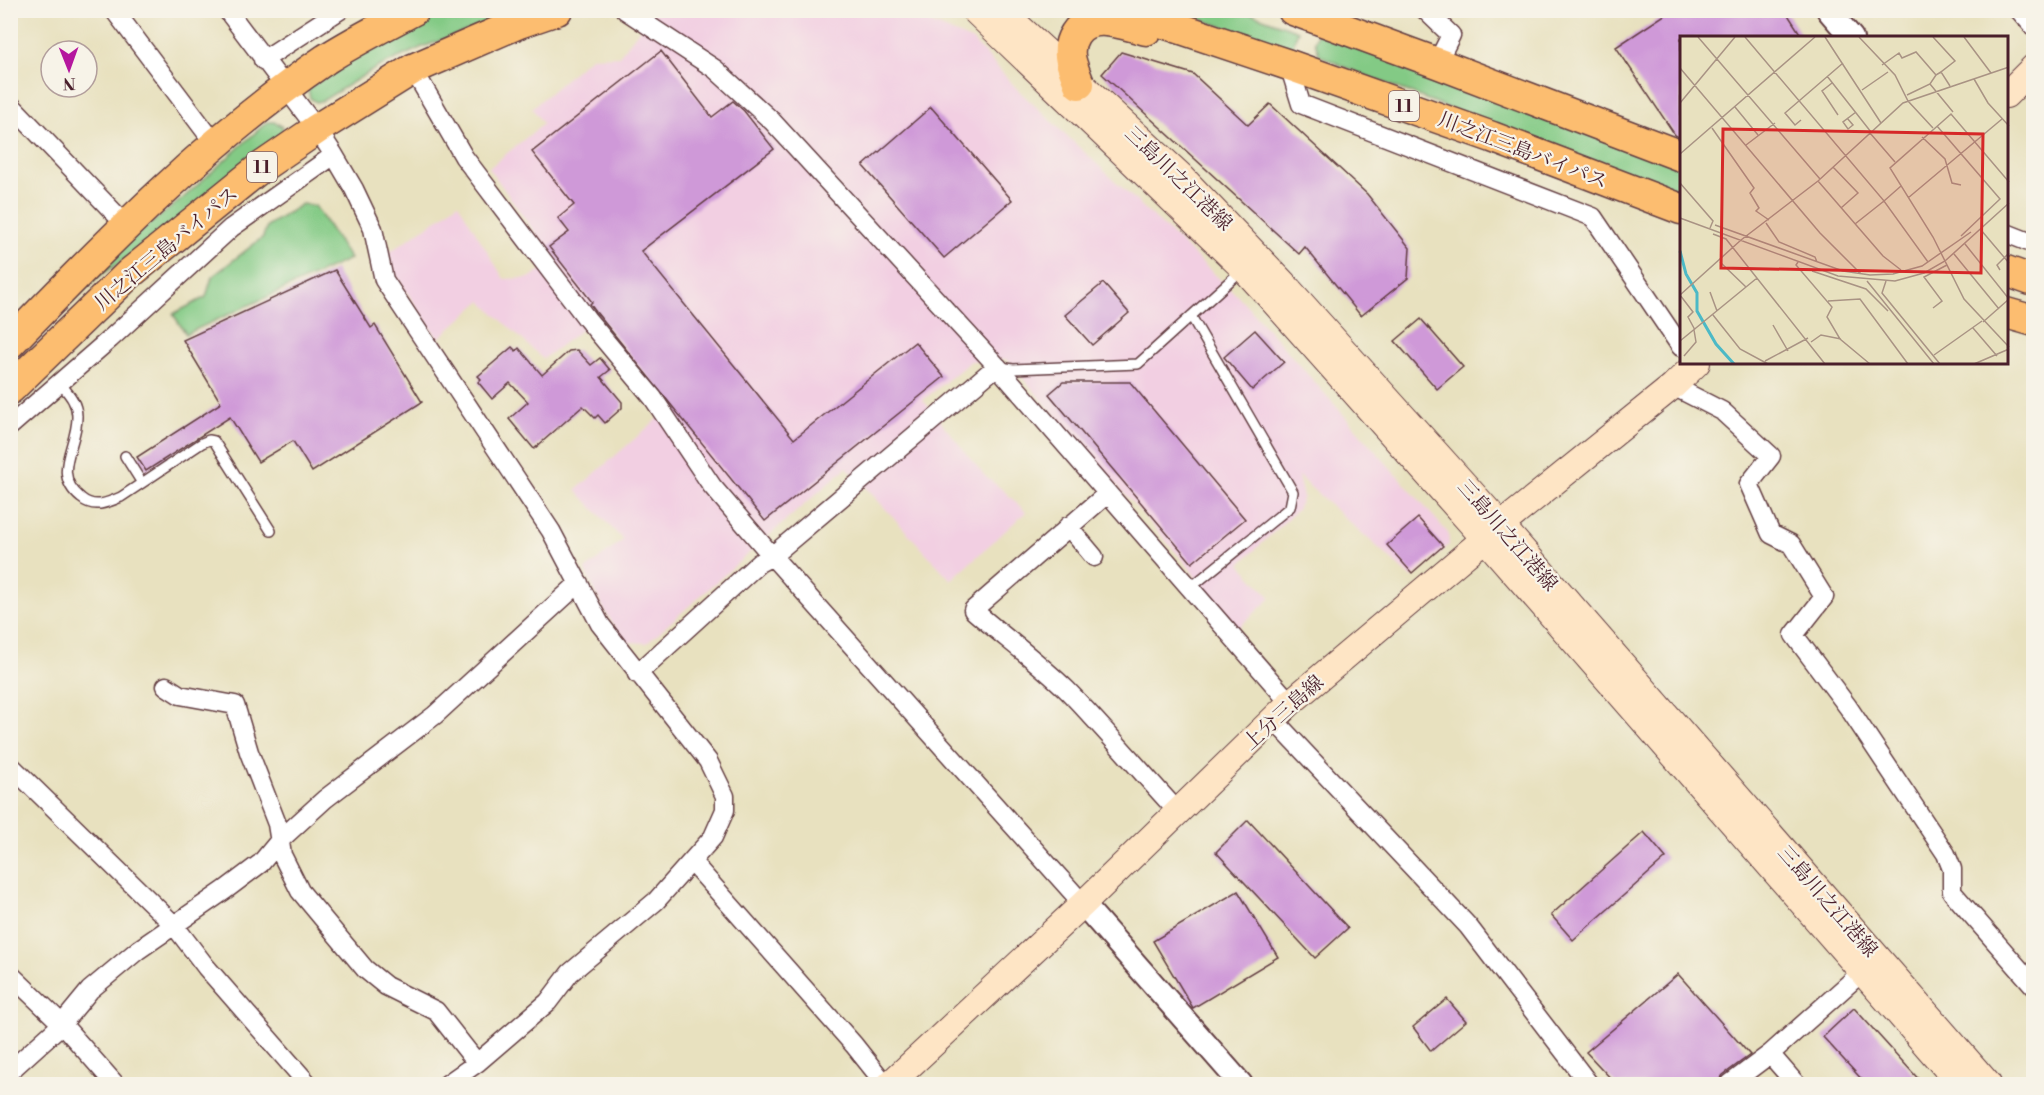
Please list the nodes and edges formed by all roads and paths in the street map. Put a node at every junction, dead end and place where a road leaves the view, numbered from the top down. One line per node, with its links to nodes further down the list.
1 (114, 10): 26 (street)
2 (227, 10): 16 (street)
3 (340, 10): 16 (street)
4 (414, 10): 22 (highway, 川之江三島バイパス / 11)
5 (557, 10): 20 (highway, 川之江三島バイパス / 11)
6 (625, 10): 42 (street)
7 (974, 10): 33 (main road, 三島川之江港線)
8 (1001, 10): 21 (main road, 三島川之江港線)
9 (1125, 10): 18 (highway, 川之江三島バイパス / 11)
10 (1425, 10): 17 (street)
11 (1828, 10): 15 (street)
12 (2019, 10): 14 (street)
13 (1306, 13): 17 (highway)
14 (2034, 27)
15 (1850, 36)
16 (263, 60): 22 (street)
17 (1437, 63): 28 (highway)
18 (1289, 64): 21 (highway); 29 (highway, 川之江三島バイパス / 11); 40 (street)
19 (2034, 67): 23 (main road)
20 (413, 69): 25 (highway, 川之江三島バイパス / 11); 53 (street)
21 (1079, 84): 52 (main road, 三島川之江港線)
22 (285, 88): 25 (street); 26 (highway, 川之江三島バイパス / 11)
23 (2008, 94)
24 (10, 104): 30 (street)
25 (317, 129): 27 (street); 45 (highway, 川之江三島バイパス / 11)
26 (215, 144): 30 (highway, 川之江三島バイパス / 11)
27 (334, 155): 43 (street); 55 (street)
28 (1680, 156)
29 (1680, 210)
30 (126, 225): 39 (highway, 川之江三島バイパス / 11)
31 (2008, 233): 32 (street)
32 (2034, 244)
33 (1244, 269): 37 (lane); 52 (main road, 三島川之江港線)
34 (2008, 270): 35 (highway)
35 (2034, 280)
36 (2008, 313): 38 (highway)
37 (1191, 316): 42 (lane); 56 (lane)
38 (2034, 321)
39 (11, 343)
40 (1680, 344)
41 (1688, 364): 44 (main road, 上分三島線)
42 (996, 366): 49 (street); 53 (street)
43 (60, 383): 46 (street); 48 (lane)
44 (1673, 386): 52 (main road, 上分三島線); 68 (street)
45 (10, 388)
46 (10, 426)
47 (124, 456): 48 (lane)
48 (142, 483): 51 (lane)
49 (1107, 494): 50 (street); 56 (street)
50 (1068, 526): 54 (street); 61 (street)
51 (271, 531)
52 (1493, 532): 59 (main road, 上分三島線); 66 (main road, 三島川之江港線); 83 (main road, 三島川之江港線)
53 (772, 556): 57 (street); 64 (street)
54 (1094, 557)
55 (579, 583): 57 (street); 62 (street)
56 (1190, 588): 59 (street)
57 (637, 674): 63 (street)
58 (166, 687): 62 (street)
59 (1281, 711): 61 (main road, 上分三島線); 79 (street)
60 (10, 765): 65 (street)
61 (1178, 812): 64 (main road, 上分三島線)
62 (280, 840): 65 (street); 71 (street)
63 (692, 862): 71 (street); 76 (street)
64 (1083, 904): 77 (main road, 上分三島線); 78 (street)
65 (174, 925): 69 (street); 74 (street)
66 (1862, 972): 70 (street); 82 (main road, 三島川之江港線)
67 (10, 974): 69 (street)
68 (2034, 986)
69 (62, 1024): 72 (street); 73 (street)
70 (1770, 1054): 80 (street); 81 (street)
71 (477, 1063): 75 (street)
72 (10, 1071)
73 (115, 1084)
74 (308, 1084)
75 (447, 1084)
76 (885, 1084)
77 (890, 1084)
78 (1241, 1084)
79 (1589, 1084)
80 (1730, 1084)
81 (1796, 1084)
82 (1960, 1084)
83 (1988, 1084)

